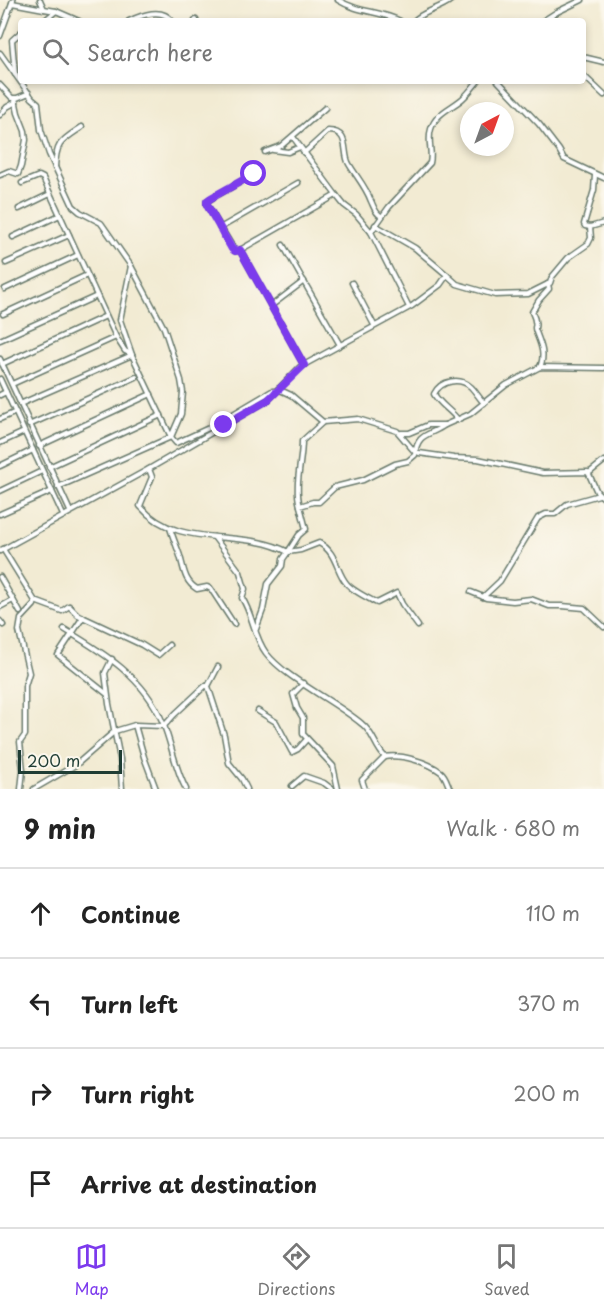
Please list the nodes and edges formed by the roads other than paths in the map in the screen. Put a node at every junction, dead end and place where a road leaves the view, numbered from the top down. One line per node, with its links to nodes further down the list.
1 (40, 0): 6 (street)
2 (339, 0): 12 (street)
3 (451, 0): 13 (street)
4 (582, 0): 14 (street)
5 (13, 1): 6 (street); 16 (street)
6 (44, 9): 7 (street)
7 (56, 11): 8 (street); 9 (street)
8 (48, 18)
9 (72, 18)
10 (137, 18): 11 (street)
11 (169, 18)
12 (393, 18)
13 (416, 18)
14 (549, 18)
15 (18, 35): 20 (street)
16 (0, 36)
17 (0, 53): 20 (street)
18 (586, 58): 19 (street)
19 (604, 62)
20 (15, 74): 21 (street)
21 (18, 78)
22 (586, 78): 28 (street)
23 (22, 84): 27 (street)
24 (476, 84): 49 (street)
25 (501, 84): 41 (street)
26 (0, 85): 29 (street)
27 (29, 93): 29 (street); 38 (street)
28 (604, 95)
29 (16, 100): 31 (street); 40 (street)
30 (325, 108): 33 (street)
31 (0, 115)
32 (82, 127): 38 (street)
33 (293, 137): 34 (street); 35 (street)
34 (300, 147): 35 (street); 37 (street)
35 (272, 150): 36 (street)
36 (265, 152)
37 (304, 153): 46 (street); 49 (street)
38 (55, 169): 61 (street)
39 (254, 174): 53 (street)
40 (0, 175)
41 (596, 175): 42 (street); 52 (street)
42 (604, 178)
43 (22, 183): 45 (street)
44 (298, 183): 53 (street)
45 (50, 194): 47 (street); 48 (street)
46 (336, 195): 54 (street); 58 (street)
47 (19, 209)
48 (60, 214): 55 (street); 56 (street)
49 (381, 216): 51 (street)
50 (604, 224): 52 (street)
51 (375, 225): 54 (street); 62 (street)
52 (591, 227): 66 (street)
53 (220, 228): 58 (street)
54 (371, 232): 70 (street)
55 (69, 235): 59 (street); 60 (street)
56 (12, 237)
57 (283, 245): 64 (street)
58 (240, 250): 69 (street)
59 (78, 255): 63 (street); 67 (street)
60 (6, 263)
61 (131, 266): 77 (street); 100 (street)
62 (447, 274): 66 (street); 70 (street)
63 (87, 275): 68 (street); 71 (street)
64 (304, 281): 69 (street); 76 (street)
65 (351, 283): 73 (street)
66 (548, 284): 80 (street)
67 (5, 289)
68 (97, 296): 72 (street); 75 (street)
69 (271, 306): 79 (street)
70 (408, 308): 73 (street)
71 (3, 314)
72 (106, 316): 74 (street); 78 (street)
73 (374, 325): 76 (street)
74 (116, 337): 77 (street); 84 (street)
75 (0, 340)
76 (340, 345): 79 (street)
77 (132, 355): 88 (street); 90 (street)
78 (1, 362): 84 (street)
79 (304, 365): 85 (street)
80 (540, 367): 81 (street); 89 (street)
81 (604, 368)
82 (136, 377): 96 (street)
83 (0, 379): 86 (street)
84 (12, 384): 90 (street)
85 (277, 390): 95 (street); 100 (street); 108 (street)
86 (6, 392): 87 (street); 91 (street)
87 (0, 394)
88 (152, 394): 92 (street); 102 (street)
89 (484, 403): 94 (street); 94 (street)
90 (20, 404): 96 (street)
91 (15, 412): 93 (street); 98 (street)
92 (161, 416): 100 (street); 107 (street)
93 (0, 419)
94 (458, 420): 97 (street)
95 (323, 422): 99 (street); 116 (street)
96 (29, 425): 102 (street)
97 (445, 425): 99 (street); 104 (street)
98 (24, 432): 101 (street); 103 (street)
99 (400, 433): 104 (street)
100 (171, 436): 111 (street)
101 (0, 443)
102 (39, 446): 107 (street)
103 (33, 450): 106 (street); 109 (street)
104 (416, 452): 110 (street); 116 (street)
105 (604, 461): 110 (street)
106 (0, 466)
107 (48, 467): 111 (street)
108 (149, 469): 117 (street); 120 (street)
109 (42, 471): 112 (street); 113 (street)
110 (589, 473): 114 (street)
111 (58, 487): 117 (street)
112 (0, 491)
113 (52, 491): 118 (street); 119 (street)
114 (599, 495): 115 (street); 126 (street)
115 (604, 498)
116 (300, 506): 123 (street)
117 (70, 511): 119 (street)
118 (0, 514)
119 (63, 515): 122 (street)
120 (170, 528): 121 (street); 132 (street)
121 (214, 536): 123 (street); 136 (street)
122 (1, 550): 128 (street)
123 (288, 552): 133 (street); 136 (street)
124 (0, 577): 127 (street)
125 (471, 592): 126 (street)
126 (483, 597): 134 (street)
127 (13, 600): 129 (street); 130 (street)
128 (35, 601): 131 (street); 151 (street)
129 (0, 607)
130 (20, 612)
131 (83, 617): 137 (street); 138 (street)
132 (234, 624)
133 (418, 626)
134 (604, 627)
135 (64, 629): 137 (street)
136 (256, 630): 141 (street)
137 (72, 634): 139 (street); 143 (street)
138 (169, 645)
139 (112, 659): 143 (street); 146 (street)
140 (218, 667): 142 (street)
141 (303, 683): 148 (street); 149 (street)
142 (208, 686): 146 (street); 156 (street)
143 (108, 695): 147 (street)
144 (258, 711): 148 (street)
145 (135, 725): 146 (street); 147 (street); 154 (street)
146 (164, 726): 155 (street)
147 (115, 731): 152 (street); 153 (street)
148 (307, 739): 158 (street)
149 (385, 757): 159 (street); 160 (street)
150 (292, 786): 157 (street)
151 (21, 789)
152 (34, 789)
153 (122, 789)
154 (156, 789)
155 (186, 789)
156 (247, 789)
157 (332, 789)
158 (338, 789)
159 (365, 789)
160 (450, 789)

